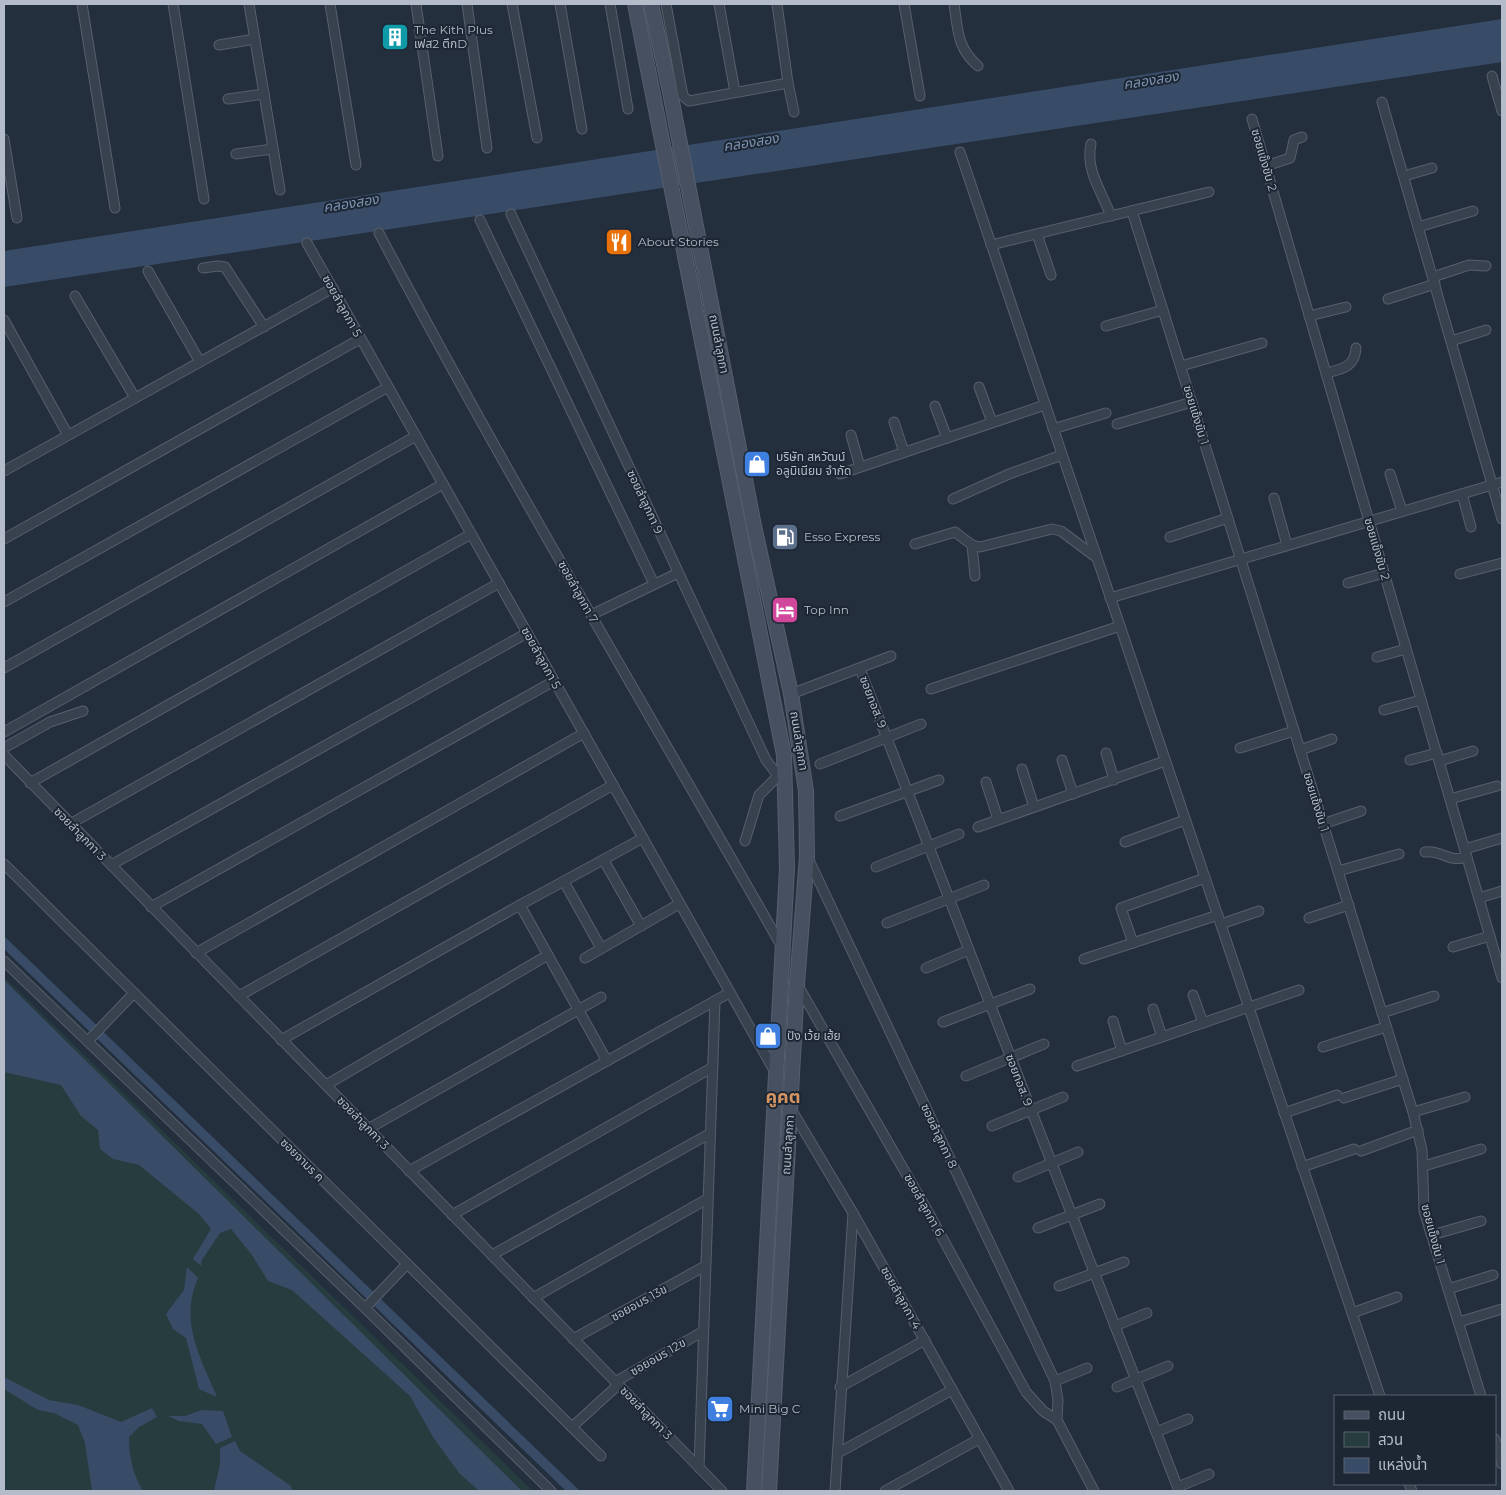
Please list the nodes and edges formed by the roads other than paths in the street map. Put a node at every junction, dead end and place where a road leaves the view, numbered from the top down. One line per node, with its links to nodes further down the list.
1 (82, 4): 49 (street)
2 (173, 4): 48 (street)
3 (249, 4): 17 (street)
4 (330, 4): 42 (street)
5 (416, 4): 41 (street)
6 (467, 4): 37 (street)
7 (512, 4): 34 (street)
8 (560, 4): 32 (street)
9 (610, 4): 28 (street)
10 (635, 4): 136 (main road, ถนนลำลูกกา)
11 (651, 4): 134 (main road, ถนนลำลูกกา)
12 (666, 4): 23 (street)
13 (719, 4): 23 (street)
14 (776, 4): 21 (street)
15 (904, 4): 25 (street)
16 (954, 4): 19 (street)
17 (255, 39): 18 (street); 24 (street)
18 (219, 45)
19 (978, 66)
20 (1492, 76): 22 (street)
21 (788, 83): 23 (street); 30 (street)
22 (1499, 90): 29 (street)
23 (735, 92)
24 (264, 94): 26 (street); 38 (street)
25 (920, 96)
26 (228, 99)
27 (1382, 102): 45 (street)
28 (628, 109)
29 (1502, 111)
30 (794, 112)
31 (1252, 119): 43 (street, ซอยแข็งขัน 2)
32 (582, 129)
33 (1302, 137): 43 (street)
34 (537, 138)
35 (4, 139): 54 (street)
36 (1091, 144): 53 (street)
37 (488, 148)
38 (273, 149): 40 (street); 46 (street)
39 (960, 152): 60 (street)
40 (236, 154)
41 (438, 156)
42 (356, 165)
43 (1266, 166): 71 (street, ซอยแข็งขัน 2)
44 (1432, 168): 45 (street)
45 (1404, 176): 56 (street)
46 (280, 190)
47 (1209, 192): 50 (street)
48 (204, 199)
49 (115, 208)
50 (1132, 210): 53 (street); 70 (street, ซอยแข็งขัน 1)
51 (1473, 211): 56 (street)
52 (511, 214): 124 (street, ซอยลำลูกกา 9)
53 (1111, 216): 58 (street)
54 (17, 218)
55 (480, 220): 129 (street)
56 (1418, 227): 65 (street)
57 (379, 233): 133 (street, ซอยลำลูกกา 7)
58 (1037, 234): 60 (street); 64 (street)
59 (307, 243): 66 (street, ซอยลำลูกกา 5)
60 (991, 245): 87 (street)
61 (1486, 266): 65 (street)
62 (203, 268): 74 (street)
63 (148, 271): 80 (street)
64 (1051, 275)
65 (1434, 281): 68 (street); 77 (street)
66 (332, 288): 74 (street); 76 (street, ซอยลำลูกกา 5)
67 (75, 296): 85 (street)
68 (1388, 299)
69 (1346, 307): 71 (street)
70 (1163, 310): 73 (street); 81 (street, ซอยแข็งขัน 1)
71 (1309, 316): 82 (street, ซอยแข็งขัน 2)
72 (4, 320): 95 (street)
73 (1106, 326)
74 (264, 327): 80 (street)
75 (1486, 330): 77 (street)
76 (360, 339): 83 (street, ซอยลำลูกกา 5); 117 (street)
77 (1451, 341): 106 (street)
78 (1262, 343): 81 (street)
79 (1356, 348): 82 (street)
80 (200, 362): 85 (street)
81 (1181, 366): 86 (street, ซอยแข็งขัน 1)
82 (1326, 373): 113 (street, ซอยแข็งขัน 2)
83 (388, 387): 96 (street, ซอยลำลูกกา 5); 132 (street)
84 (979, 387): 91 (street)
85 (134, 398): 95 (street)
86 (1192, 402): 92 (street); 112 (street, ซอยแข็งขัน 1)
87 (1045, 405): 91 (street); 93 (street)
88 (935, 406): 97 (street)
89 (1106, 413): 93 (street)
90 (894, 422): 98 (street)
91 (992, 422): 97 (street)
92 (1117, 424)
93 (1054, 429): 99 (street)
94 (850, 435): 100 (street)
95 (68, 436): 101 (street)
96 (416, 436): 105 (street, ซอยลำลูกกา 5); 141 (street)
97 (946, 438): 98 (street)
98 (904, 452): 100 (street)
99 (1062, 455): 109 (street); 121 (street)
100 (860, 467): 102 (street)
101 (4, 470)
102 (840, 474)
103 (1390, 474): 110 (street)
104 (1502, 482): 106 (street)
105 (443, 484): 115 (street, ซอยลำลูกกา 5); 150 (street)
106 (1492, 485): 107 (street); 111 (street)
107 (1462, 494): 110 (street); 114 (street)
108 (1274, 498): 120 (street)
109 (953, 499)
110 (1402, 511): 113 (street)
111 (1502, 515)
112 (1228, 518): 116 (street); 122 (street, ซอยแข็งขัน 1)
113 (1369, 521): 120 (street); 125 (street, ซอยแข็งขัน 2)
114 (1471, 527)
115 (471, 534): 128 (street, ซอยลำลูกกา 5); 171 (street)
116 (1170, 537)
117 (4, 538)
118 (915, 544): 119 (street)
119 (972, 545): 121 (street); 127 (street)
120 (1287, 545): 122 (street)
121 (1097, 558): 131 (street)
122 (1241, 559): 131 (street); 152 (street, ซอยแข็งขัน 1)
123 (1502, 563): 126 (street)
124 (678, 573): 129 (street); 169 (street, ซอยลำลูกกา 9)
125 (1384, 573): 130 (street); 138 (street, ซอยแข็งขัน 2)
126 (1460, 574)
127 (975, 576)
128 (499, 583): 137 (street, ซอยลำลูกกา 5); 182 (street)
129 (654, 584): 133 (street)
130 (1348, 584)
131 (1110, 598): 135 (street)
132 (4, 602)
133 (591, 615): 219 (street, ซอยลำลูกกา 7)
134 (776, 625): 136 (main road); 145 (main road, ถนนลำลูกกา)
135 (1120, 626): 144 (street); 164 (street)
136 (760, 630): 169 (main road, ถนนลำลูกกา)
137 (527, 633): 143 (street, ซอยลำลูกกา 5); 197 (street)
138 (1406, 649): 140 (street); 146 (street, ซอยแข็งขัน 2)
139 (891, 656): 142 (street)
140 (1377, 657)
141 (4, 668)
142 (860, 669): 145 (street); 153 (street, ซอยทอส. 9)
143 (554, 681): 151 (street, ซอยลำลูกกา 5); 209 (street)
144 (931, 689)
145 (791, 694): 194 (main road, ถนนลำลูกกา)
146 (1421, 700): 147 (street); 161 (street, ซอยแข็งขัน 2)
147 (1384, 710)
148 (83, 711): 155 (street)
149 (921, 724): 153 (street)
150 (4, 732)
151 (584, 732): 172 (street, ซอยลำลูกกา 5); 222 (street)
152 (1294, 732): 156 (street); 157 (street, ซอยแข็งขัน 1)
153 (887, 737): 165 (street); 174 (street, ซอยทอส. 9)
154 (1332, 739): 157 (street)
155 (4, 748)
156 (1240, 748)
157 (1300, 750): 183 (street, ซอยแข็งขัน 1)
158 (1473, 751): 161 (street)
159 (1106, 753): 168 (street)
160 (4, 756): 171 (street, ซอยลำลูกกา 3)
161 (1438, 757): 163 (street); 176 (street, ซอยแข็งขัน 2)
162 (1062, 760): 175 (street)
163 (1410, 760)
164 (1165, 761): 168 (street); 181 (street)
165 (820, 764)
166 (1022, 769): 177 (street)
167 (939, 780): 174 (street)
168 (1114, 780): 175 (street)
169 (781, 781): 188 (street); 219 (main road, ถนนลำลูกกา)
170 (986, 782): 180 (street)
171 (30, 783): 182 (street, ซอยลำลูกกา 3)
172 (613, 786): 186 (street, ซอยลำลูกกา 5); 235 (street)
173 (1497, 786): 176 (street)
174 (907, 792): 179 (street); 190 (street, ซอยทอส. 9)
175 (1073, 794): 177 (street)
176 (1450, 799): 192 (street, ซอยแข็งขัน 2)
177 (1034, 807): 180 (street)
178 (1360, 811): 183 (street)
179 (840, 816)
180 (998, 819): 184 (street)
181 (1185, 820): 189 (street); 200 (street)
182 (70, 824): 197 (street, ซอยลำลูกกา 3)
183 (1323, 824): 199 (street, ซอยแข็งขัน 1)
184 (978, 827)
185 (959, 834): 190 (street)
186 (643, 838): 206 (street); 207 (street, ซอยลำลูกกา 5)
187 (1502, 838): 192 (street)
188 (745, 842)
189 (1126, 842)
190 (928, 846): 198 (street); 205 (street, ซอยทอส. 9)
191 (1425, 852): 192 (street)
192 (1466, 853): 204 (street, ซอยแข็งขัน 2)
193 (1399, 854): 199 (street)
194 (806, 856): 229 (main road, ถนนลำลูกกา); 309 (street, ซอยลำลูกกา 8)
195 (4, 864): 232 (street, ซอยจามร ค)
196 (606, 864): 214 (street)
197 (111, 865): 209 (street, ซอยลำลูกกา 3)
198 (876, 867)
199 (1338, 871): 208 (street, ซอยแข็งขัน 1)
200 (1205, 878): 212 (street); 216 (street)
201 (984, 885): 205 (street)
202 (567, 887): 218 (street)
203 (1502, 891): 204 (street)
204 (1479, 898): 215 (street, ซอยแข็งขัน 2)
205 (949, 899): 213 (street); 220 (street, ซอยทอส. 9)
206 (520, 904): 223 (street); 250 (street)
207 (679, 904): 214 (street); 233 (street, ซอยลำลูกกา 5)
208 (1348, 905): 211 (street); 243 (street, ซอยแข็งขัน 1)
209 (151, 907): 222 (street, ซอยลำลูกกา 3)
210 (1259, 911): 212 (street)
211 (1309, 918)
212 (1219, 920): 216 (street); 240 (street)
213 (886, 923)
214 (641, 926): 218 (street)
215 (1490, 936): 217 (street); 221 (street, ซอยแข็งขัน 2)
216 (1133, 943): 225 (street)
217 (1454, 946)
218 (601, 948): 224 (street)
219 (783, 948): 258 (main road, ถนนลำลูกกา)
220 (968, 950): 227 (street); 239 (street, ซอยทอส. 9)
221 (1498, 951): 228 (street, ซอยแข็งขัน 2)
222 (196, 953): 235 (street, ซอยลำลูกกา 3)
223 (548, 955): 242 (street); 261 (street)
224 (585, 958)
225 (1084, 959)
226 (4, 960): 249 (street)
227 (926, 968)
228 (1502, 978)
229 (797, 984): 264 (main road, ถนนลำลูกกา); 317 (street, ซอยลำลูกกา 6)
230 (1030, 989): 239 (street)
231 (1299, 990): 240 (street)
232 (134, 993): 249 (street); 289 (street, ซอยจามร ค)
233 (729, 993): 238 (street); 258 (street, ซอยลำลูกกา 5)
234 (1193, 995): 246 (street)
235 (238, 996): 250 (street, ซอยลำลูกกา 3)
236 (1434, 996): 243 (street)
237 (601, 997): 242 (street)
238 (715, 1001): 255 (street); 257 (street)
239 (989, 1004): 245 (street); 254 (street, ซอยทอส. 9)
240 (1248, 1007): 246 (street); 267 (street)
241 (1153, 1009): 248 (street)
242 (580, 1010): 255 (street); 269 (street)
243 (1382, 1013): 247 (street, ซอยแข็งขัน 1)
244 (1112, 1021): 253 (street)
245 (943, 1022)
246 (1203, 1023): 248 (street)
247 (1386, 1027): 252 (street); 260 (street, ซอยแข็งขัน 1)
248 (1162, 1037): 253 (street)
249 (91, 1038): 297 (street)
250 (281, 1040): 261 (street, ซอยลำลูกกา 3)
251 (1044, 1044): 254 (street)
252 (1324, 1047)
253 (1122, 1050): 256 (street)
254 (1010, 1058): 259 (street); 265 (street, ซอยทอส. 9)
255 (607, 1061): 277 (street)
256 (1077, 1066)
257 (713, 1067): 271 (street); 283 (street)
258 (776, 1074): 331 (main road, ถนนลำลูกกา)
259 (966, 1076)
260 (1403, 1079): 266 (street, ซอยแข็งขัน 1); 267 (street)
261 (326, 1085): 269 (street, ซอยลำลูกกา 3)
262 (1063, 1097): 265 (street)
263 (1465, 1097): 266 (street)
264 (790, 1108): 281 (street, ซอยลำลูกกา 4); 332 (main road, ถนนลำลูกกา)
265 (1030, 1110): 268 (street); 274 (street, ซอยทอส. 9)
266 (1413, 1112): 270 (street, ซอยแข็งขัน 1)
267 (1284, 1113): 276 (street)
268 (992, 1126)
269 (368, 1129): 277 (street, ซอยลำลูกกา 3)
270 (1418, 1130): 275 (street, ซอยแข็งขัน 1); 276 (street)
271 (710, 1134): 279 (street); 287 (street)
272 (1481, 1149): 275 (street)
273 (1078, 1152): 274 (street)
274 (1051, 1164): 278 (street); 282 (street, ซอยทอส. 9)
275 (1424, 1166): 286 (street, ซอยแข็งขัน 1)
276 (1302, 1167): 300 (street)
277 (410, 1171): 283 (street, ซอยลำลูกกา 3)
278 (1018, 1177)
279 (707, 1199): 290 (street); 296 (street)
280 (1100, 1204): 282 (street)
281 (853, 1213): 305 (street, ซอยลำลูกกา 4); 311 (street)
282 (1070, 1214): 285 (street); 291 (street, ซอยทอส. 9)
283 (452, 1215): 287 (street, ซอยลำลูกกา 3)
284 (1481, 1221): 286 (street)
285 (1038, 1228)
286 (1432, 1235): 294 (street, ซอยแข็งขัน 1)
287 (492, 1255): 296 (street, ซอยลำลูกกา 3)
288 (1124, 1262): 291 (street)
289 (408, 1264): 297 (street); 318 (street, ซอยจามร ค)
290 (705, 1266): 303 (street); 304 (street, ซอยอมร 13ข)
291 (1094, 1273): 293 (street); 302 (street, ซอยทอส. 9)
292 (1493, 1276): 294 (street)
293 (1059, 1286)
294 (1448, 1289): 301 (street, ซอยแข็งขัน 1)
295 (1397, 1297): 300 (street)
296 (533, 1298): 304 (street, ซอยลำลูกกา 3)
297 (368, 1304): 329 (street)
298 (1502, 1309): 301 (street)
299 (1147, 1313): 302 (street)
300 (1352, 1313): 314 (street)
301 (1459, 1322): 315 (street, ซอยแข็งขัน 1)
302 (1115, 1326): 308 (street, ซอยทอส. 9)
303 (702, 1332): 310 (street, ซอยอมร 12ข); 325 (street)
304 (574, 1339): 310 (street, ซอยลำลูกกา 3)
305 (924, 1340): 311 (street); 313 (street, ซอยลำลูกกา 4)
306 (1168, 1366): 308 (street)
307 (1087, 1368): 309 (street)
308 (1136, 1379): 312 (street); 319 (street, ซอยทอส. 9)
309 (1055, 1381): 317 (street, ซอยลำลูกกา 8)
310 (616, 1383): 318 (street, ซอยอมร 12ข); 325 (street, ซอยลำลูกกา 3)
311 (840, 1386): 322 (street)
312 (1117, 1387)
313 (952, 1390): 320 (street, ซอยลำลูกกา 4); 322 (street)
314 (1380, 1395)
315 (1482, 1395)
316 (1188, 1419): 319 (street)
317 (1057, 1420): 335 (street)
318 (572, 1427): 323 (street, ซอยจามร ค)
319 (1156, 1432): 327 (street, ซอยทอส. 9)
320 (979, 1439): 328 (street, ซอยลำลูกกา 4); 334 (street)
321 (1496, 1443): 324 (street)
322 (838, 1453): 333 (street)
323 (601, 1456)
324 (1502, 1464)
325 (699, 1468): 330 (street, ซอยลำลูกกา 3)
326 (1209, 1474): 327 (street)
327 (1179, 1489)
328 (1004, 1490)
329 (551, 1491)
330 (722, 1491)
331 (754, 1491)
332 (769, 1491)
333 (834, 1491)
334 (885, 1491)
335 (1094, 1491)

